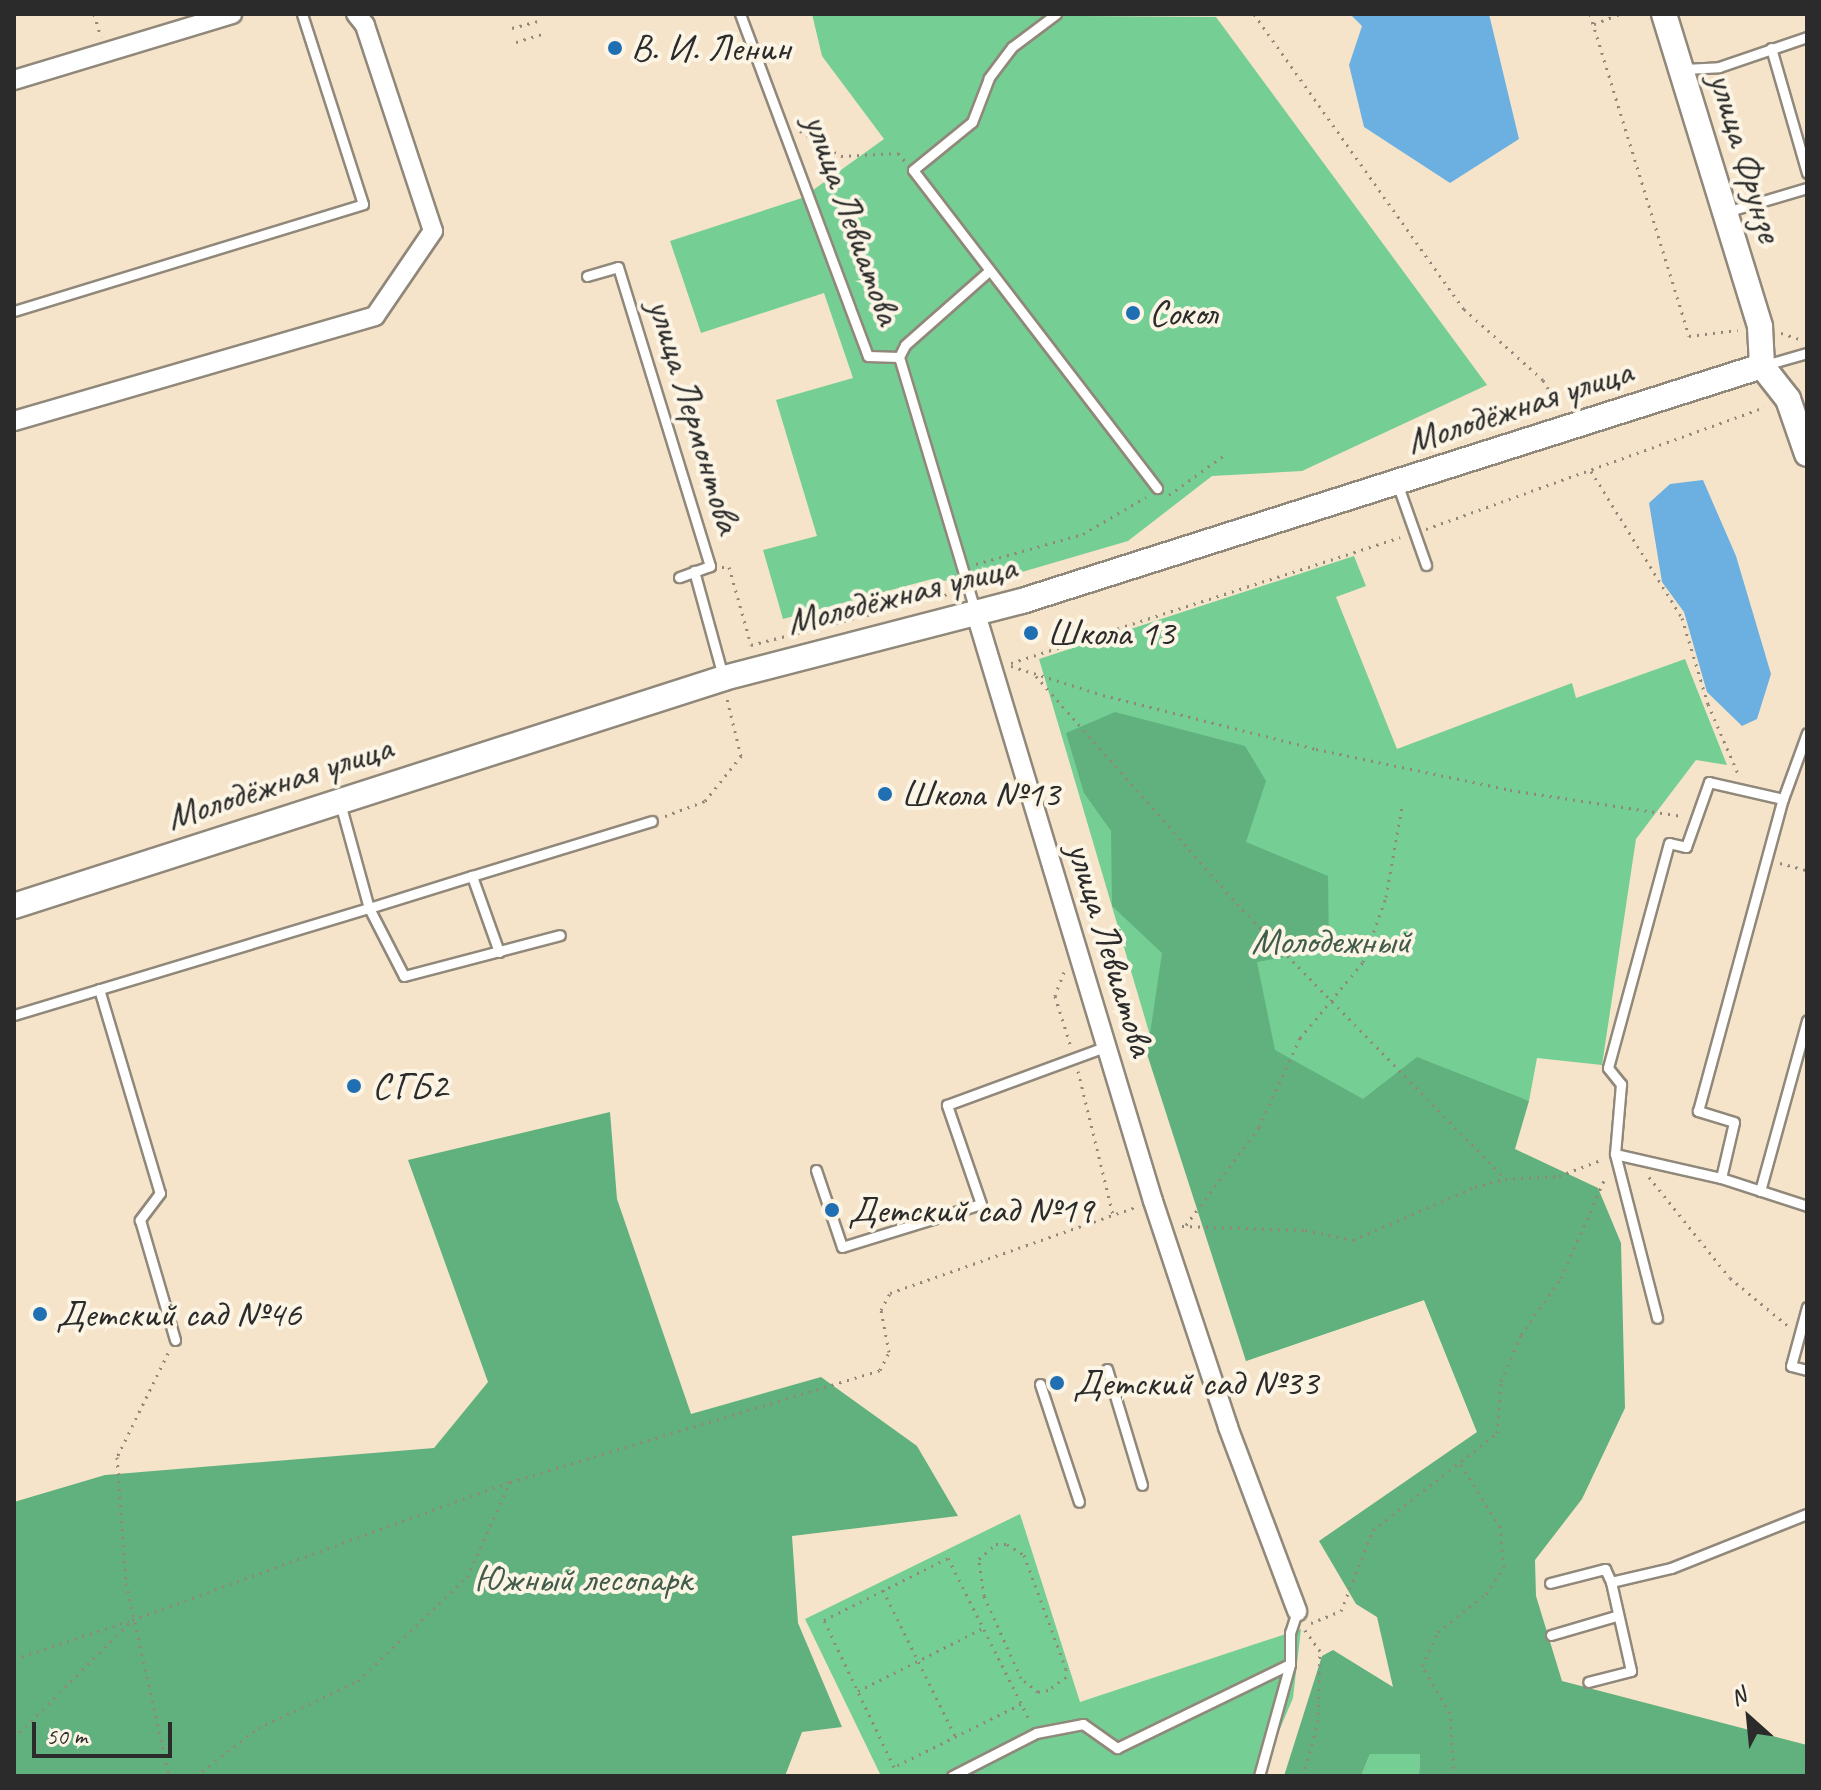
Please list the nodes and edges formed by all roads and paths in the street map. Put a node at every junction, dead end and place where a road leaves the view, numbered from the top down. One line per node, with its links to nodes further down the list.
1 (94, 14): 13 (path)
2 (232, 14): 20 (street)
3 (302, 14): 28 (lane)
4 (356, 14): 36 (street)
5 (740, 14): 21 (lane, улица Левиатова)
6 (1056, 14): 22 (lane)
7 (1254, 14): 35 (path)
8 (1590, 14): 12 (path)
9 (1620, 14): 12 (path)
10 (1664, 14): 19 (main road, улица Фрунзе)
11 (542, 20): 14 (path)
12 (1593, 24): 29 (path)
13 (99, 28)
14 (512, 28)
15 (546, 33): 17 (path)
16 (1807, 37): 18 (lane)
17 (516, 42)
18 (1771, 48): 19 (lane); 23 (lane)
19 (1682, 69): 25 (main road, улица Фрунзе)
20 (14, 80)
21 (782, 121): 22 (path); 32 (lane, улица Левиатова)
22 (913, 170): 26 (lane)
23 (1807, 173)
24 (1807, 188): 25 (lane)
25 (1726, 212): 29 (main road, улица Фрунзе)
26 (989, 271): 32 (lane); 41 (lane)
27 (587, 276): 44 (lane, улица Лермонтова)
28 (14, 311)
29 (1760, 327): 30 (path); 33 (main road, улица Фрунзе)
30 (1800, 339)
31 (1807, 353): 33 (lane, Молодёжная улица)
32 (899, 357): 45 (lane, улица Левиатова)
33 (1762, 366): 37 (main road); 40 (main road, Молодёжная улица)
34 (1779, 402): 39 (path)
35 (1565, 415)
36 (14, 421)
37 (1807, 454)
38 (1223, 456): 41 (path)
39 (1590, 470): 42 (path); 55 (path)
40 (1397, 483): 42 (lane); 49 (main road, Молодёжная улица)
41 (1157, 488): 45 (path)
42 (1414, 533): 43 (lane); 51 (path)
43 (1426, 565)
44 (710, 566): 46 (lane, улица Лермонтова); 48 (path)
45 (965, 568): 48 (lane, улица Левиатова)
46 (694, 571): 47 (lane, улица Лермонтова); 53 (lane, улица Лермонтова)
47 (679, 577)
48 (971, 588): 49 (lane, улица Левиатова)
49 (976, 614): 53 (main road, Молодёжная улица); 73 (street, улица Левиатова)
50 (1002, 660): 51 (path)
51 (1007, 665): 52 (path)
52 (1034, 673): 59 (path); 70 (path)
53 (725, 686): 57 (main road, Молодёжная улица); 60 (path)
54 (1807, 733): 56 (lane)
55 (1745, 790): 56 (lane); 59 (lane)
56 (1783, 799): 61 (lane)
57 (339, 800): 64 (main road, Молодёжная улица); 65 (lane)
58 (1402, 806): 70 (path)
59 (1697, 818): 75 (lane)
60 (652, 821): 63 (lane)
61 (1767, 860): 62 (path); 77 (lane)
62 (1807, 870)
63 (472, 876): 65 (lane); 67 (lane)
64 (14, 906)
65 (369, 908): 67 (lane); 69 (lane)
66 (560, 935): 67 (lane)
67 (499, 952)
68 (1067, 966): 74 (path)
69 (99, 989): 71 (lane); 88 (lane)
70 (1329, 1002): 78 (path); 83 (path)
71 (14, 1015)
72 (1807, 1020): 79 (lane)
73 (1105, 1047): 74 (lane); 80 (street, улица Левиатова)
74 (1075, 1059): 76 (lane); 82 (path)
75 (1615, 1154): 77 (lane); 78 (path); 86 (lane); 87 (path); 92 (path)
76 (816, 1170)
77 (1721, 1178): 79 (lane)
78 (1505, 1179): 83 (path)
79 (1760, 1191): 81 (lane)
80 (1153, 1201): 82 (path); 84 (street, улица Левиатова)
81 (1807, 1206)
82 (1113, 1215): 93 (path)
83 (1186, 1225): 84 (path)
84 (1163, 1232): 101 (street, улица Левиатова)
85 (1807, 1307): 87 (lane)
86 (1657, 1318)
87 (1799, 1335): 90 (lane)
88 (175, 1340): 103 (path)
89 (1107, 1369): 94 (lane)
90 (1807, 1370)
91 (1040, 1384): 95 (lane)
92 (1459, 1462): 119 (path); 120 (path)
93 (510, 1482): 103 (path); 116 (path)
94 (1142, 1485)
95 (1079, 1502)
96 (1807, 1514): 98 (lane)
97 (996, 1544): 97 (path)
98 (1611, 1582): 99 (lane); 102 (lane)
99 (1550, 1583)
100 (883, 1590): 104 (path); 107 (path); 110 (path)
101 (1297, 1611): 108 (lane)
102 (1616, 1616): 105 (lane); 109 (lane)
103 (132, 1620): 106 (path); 114 (path); 115 (path)
104 (983, 1628): 107 (path); 111 (path)
105 (1551, 1635)
106 (14, 1659)
107 (918, 1661): 110 (path); 113 (path)
108 (1290, 1664): 112 (lane); 118 (lane)
109 (1588, 1682)
110 (858, 1691): 113 (path)
111 (1021, 1704): 112 (path); 113 (path)
112 (1036, 1733): 117 (lane)
113 (955, 1736)
114 (14, 1738)
115 (169, 1776)
116 (196, 1776)
117 (952, 1776)
118 (1259, 1776)
119 (1303, 1776)
120 (1454, 1776)

